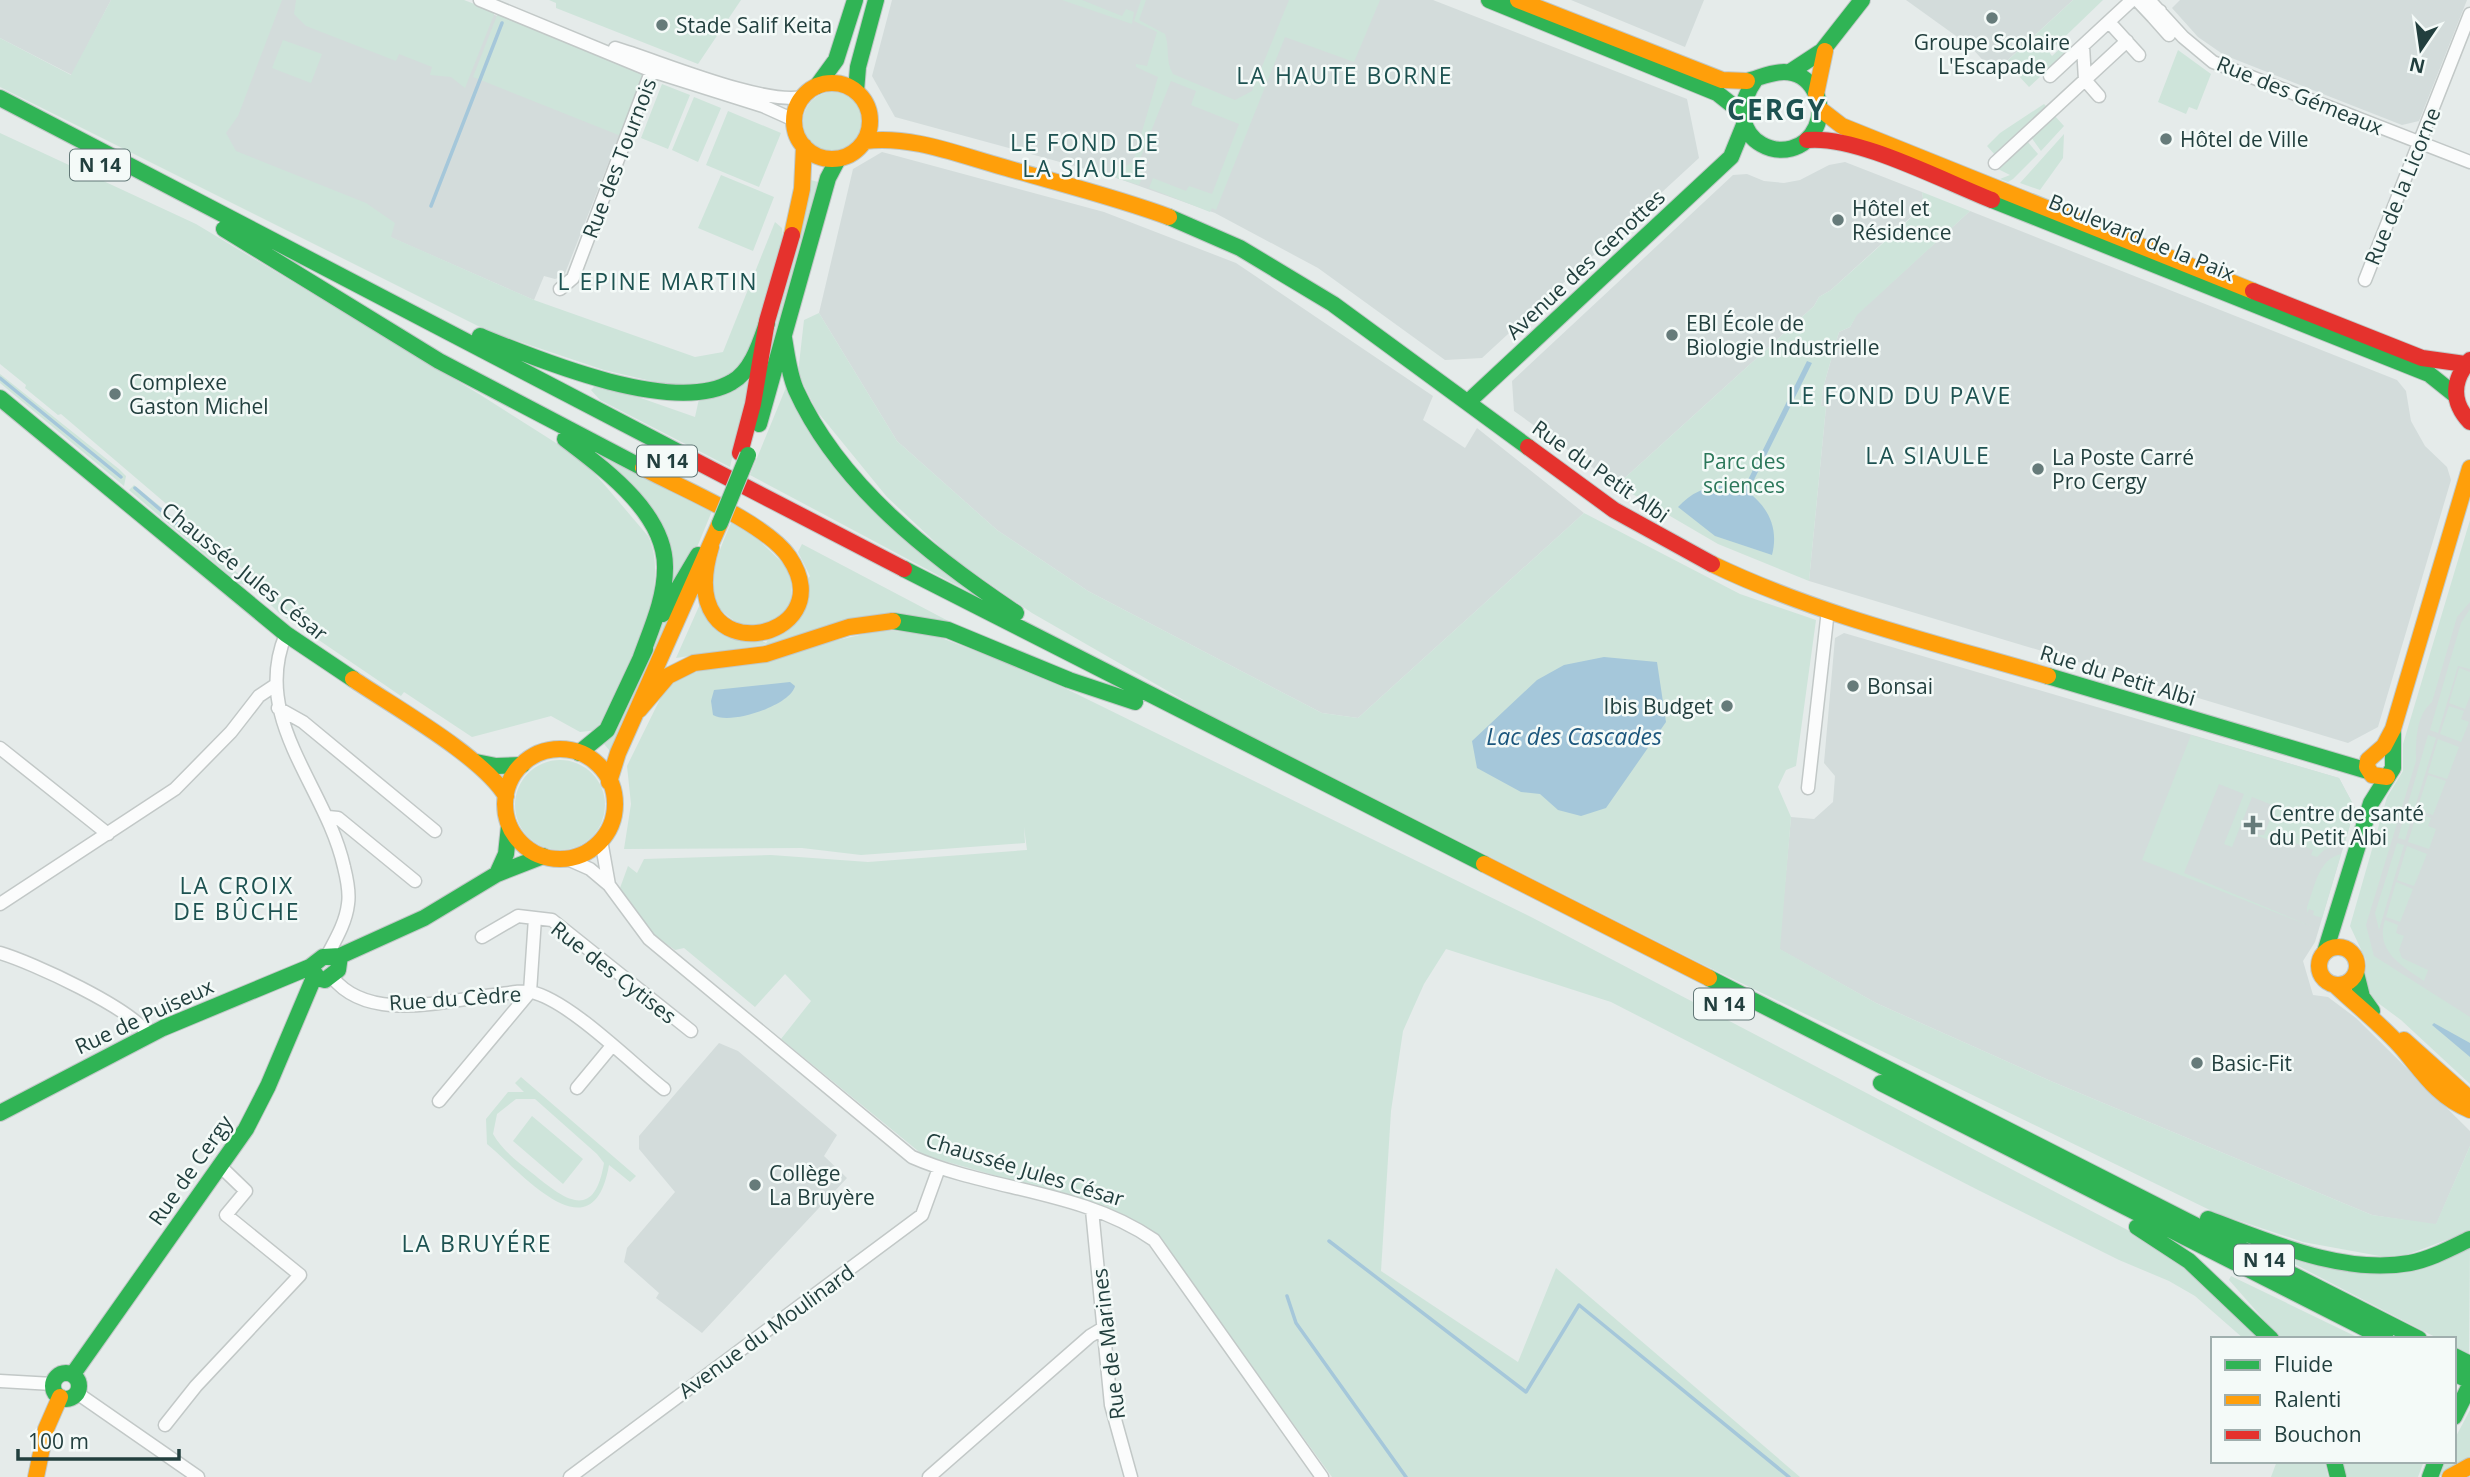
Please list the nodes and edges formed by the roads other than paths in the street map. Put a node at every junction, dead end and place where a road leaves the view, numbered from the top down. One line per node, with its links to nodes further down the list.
1 (480, 0): 17 (street)
2 (855, 0): 22 (main road)
3 (876, 0): 23 (main road)
4 (1489, 0): 29 (main road)
5 (1518, 0): 20 (main road)
6 (1862, 0): 15 (main road)
7 (2135, 0): 9 (street); 11 (street)
8 (2150, 0): 9 (street, Rue des Gémeaux)
9 (2157, 14): 12 (street); 34 (street, Rue des Gémeaux)
10 (2470, 14): 34 (street, Rue de la Licorne)
11 (2109, 22): 13 (street); 14 (street)
12 (2169, 35)
13 (2127, 41): 16 (street); 21 (street)
14 (2083, 46): 19 (street); 21 (street)
15 (1825, 51): 18 (main road); 27 (main road)
16 (2139, 55)
17 (654, 66): 25 (street); 30 (street); 45 (street, Rue des Tournois)
18 (1790, 72): 20 (main road); 27 (main road)
19 (2050, 76)
20 (1755, 80): 29 (main road)
21 (2085, 80): 24 (street); 41 (street)
22 (817, 86): 23 (main road); 25 (main road)
23 (856, 92): 31 (main road)
24 (2099, 96)
25 (803, 97): 30 (main road)
26 (0, 98): 43 (main road, N 14)
27 (1818, 102): 32 (main road); 48 (main road, Boulevard de la Paix)
28 (0, 113): 42 (main road, N 14)
29 (1742, 119): 37 (main road); 38 (main road, Avenue des Genottes)
30 (794, 120): 36 (main road)
31 (870, 121): 33 (main road); 35 (main road, Rue du Petit Albi)
32 (1807, 140): 37 (main road); 50 (main road, Boulevard de la Paix)
33 (865, 141): 35 (main road, Rue du Petit Albi); 39 (main road)
34 (2420, 142): 40 (street, Rue des Gémeaux); 44 (street, Rue de la Licorne)
35 (918, 144): 52 (main road, Rue du Petit Albi)
36 (804, 146): 39 (main road); 46 (main road)
37 (1764, 146): 38 (main road, Avenue des Genottes)
38 (1731, 157): 52 (main road, Avenue des Genottes)
39 (838, 159): 47 (main road)
40 (2470, 162)
41 (1995, 163)
42 (201, 216): 49 (main road); 62 (main road, N 14)
43 (250, 229): 46 (main road); 62 (main road, N 14)
44 (2365, 280)
45 (560, 289)
46 (767, 323): 54 (main road)
47 (784, 338): 54 (main road); 62 (main road)
48 (2468, 362): 50 (main road)
49 (494, 390): 57 (main road); 60 (main road)
50 (2454, 394): 53 (main road)
51 (0, 398): 59 (main road, Chaussée Jules César)
52 (1468, 402): 58 (main road, Rue du Petit Albi)
53 (2469, 426)
54 (744, 454): 56 (main road)
55 (2470, 468): 65 (main road)
56 (717, 522): 57 (main road); 60 (main road)
57 (711, 547): 64 (main road)
58 (1828, 610): 70 (main road, Rue du Petit Albi); 72 (street)
59 (286, 634): 61 (street); 68 (main road, Chaussée Jules César)
60 (641, 657): 67 (main road)
61 (274, 686): 63 (street); 77 (street)
62 (1142, 698): 64 (main road); 108 (main road, N 14); 109 (main road, N 14)
63 (278, 708): 74 (street); 76 (street)
64 (639, 710): 71 (main road)
65 (2393, 729): 70 (main road); 70 (main road)
66 (0, 748): 77 (street)
67 (579, 753): 69 (main road); 71 (main road)
68 (475, 762): 69 (main road, Chaussée Jules César); 73 (main road, Chaussée Jules César)
69 (522, 765): 73 (main road)
70 (2374, 767): 83 (main road)
71 (610, 782): 78 (main road)
72 (1808, 788)
73 (506, 796): 75 (main road)
74 (328, 817): 82 (street); 91 (street)
75 (509, 826): 79 (main road); 81 (main road)
76 (435, 831)
77 (107, 834): 85 (street)
78 (601, 839): 80 (main road); 84 (street, Chaussée Jules César)
79 (543, 856): 80 (main road); 81 (main road)
80 (565, 858): 84 (street, Chaussée Jules César)
81 (497, 874): 91 (main road)
82 (415, 881)
83 (2347, 882): 88 (main road); 89 (main road)
84 (609, 885): 107 (street, Chaussée Jules César)
85 (0, 904)
86 (535, 918): 87 (street, Rue des Cytises); 96 (street, Rue des Cytises); 97 (street, Rue des Cytises)
87 (482, 937)
88 (2348, 949): 89 (main road); 93 (main road)
89 (2325, 952): 95 (main road)
90 (0, 953): 98 (street)
91 (334, 955): 92 (main road); 94 (main road)
92 (312, 971): 94 (main road); 98 (main road, Rue de Puiseux); 106 (main road, Rue de Cergy)
93 (2356, 973): 95 (main road); 102 (main road)
94 (332, 977): 96 (street, Rue du Cèdre)
95 (2335, 985): 104 (main road)
96 (530, 992): 99 (street, Rue du Cèdre); 103 (street)
97 (691, 1031)
98 (149, 1036): 105 (main road, Rue de Puiseux)
99 (611, 1047): 100 (street); 101 (street, Rue du Cèdre)
100 (577, 1088)
101 (664, 1089)
102 (2470, 1099)
103 (439, 1101)
104 (2470, 1111)
105 (0, 1113)
106 (219, 1166): 116 (main road, Rue de Cergy); 122 (street)
107 (939, 1168): 110 (street, Chaussée Jules César); 126 (street, Avenue du Moulinard)
108 (2053, 1172): 113 (main road); 114 (main road, N 14)
109 (2109, 1182): 111 (main road); 115 (main road, N 14)
110 (1092, 1210): 112 (street, Rue de Marines); 129 (street, Chaussée Jules César)
111 (2470, 1239)
112 (1105, 1326): 127 (street); 128 (street, Rue de Marines)
113 (2269, 1337)
114 (2382, 1337)
115 (2415, 1337)
116 (73, 1374): 119 (main road); 120 (main road)
117 (0, 1381): 119 (street)
118 (2470, 1383): 121 (main road)
119 (56, 1391): 120 (main road); 124 (main road)
120 (77, 1393): 125 (street)
121 (2456, 1413)
122 (165, 1425)
123 (2470, 1466): 130 (main road)
124 (36, 1477)
125 (198, 1477)
126 (570, 1477)
127 (929, 1477)
128 (1131, 1477)
129 (1322, 1477)
130 (2450, 1477)

